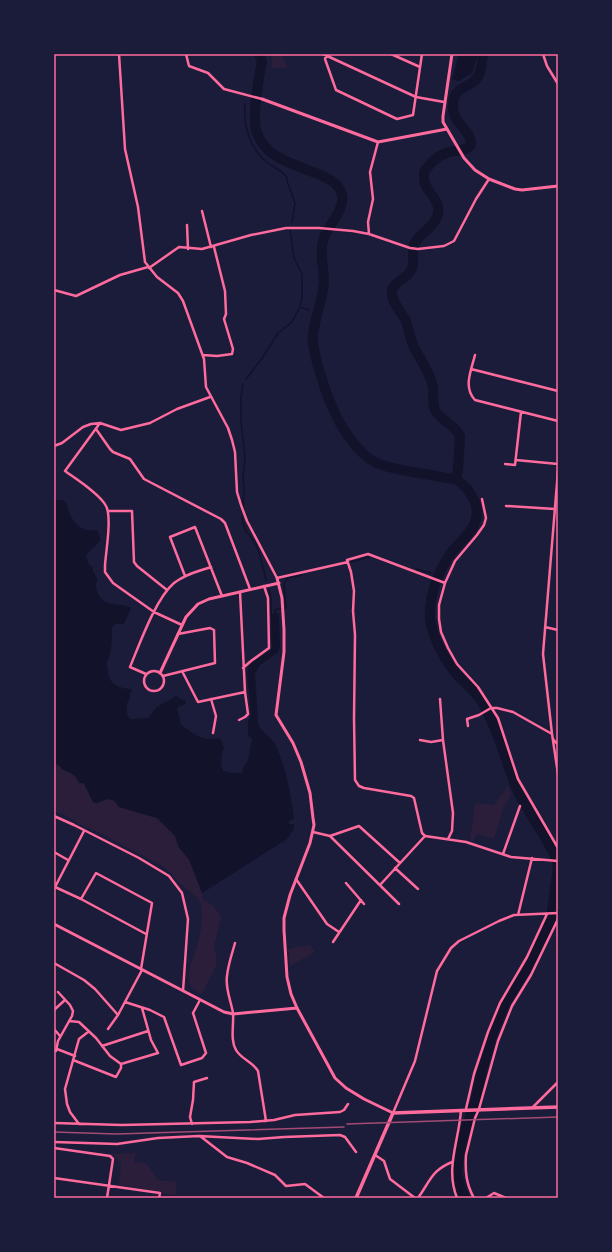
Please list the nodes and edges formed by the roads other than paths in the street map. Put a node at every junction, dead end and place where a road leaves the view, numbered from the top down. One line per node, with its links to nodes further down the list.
1 (119, 54): 23 (street)
2 (186, 54): 12 (street)
3 (323, 54): 8 (street)
4 (391, 54): 9 (street)
5 (422, 54): 9 (street)
6 (452, 54): 13 (street)
7 (543, 54): 10 (street)
8 (327, 55): 11 (street); 11 (street)
9 (420, 67): 11 (street)
10 (558, 84)
11 (416, 96): 13 (street)
12 (262, 100): 15 (street)
13 (444, 102): 14 (street)
14 (447, 129): 15 (street); 16 (street)
15 (378, 142): 20 (street)
16 (489, 179): 17 (street); 20 (street)
17 (558, 186)
18 (202, 211): 21 (street)
19 (187, 225): 22 (street)
20 (369, 234): 21 (street)
21 (212, 247): 22 (street); 25 (street)
22 (188, 249): 23 (street)
23 (148, 267): 24 (street); 25 (street)
24 (54, 290)
25 (203, 355): 29 (street)
26 (475, 356): 27 (street)
27 (471, 369): 28 (street); 30 (street)
28 (558, 391)
29 (210, 397): 32 (street); 46 (street)
30 (521, 412): 31 (street); 35 (street)
31 (558, 421)
32 (100, 423): 33 (street); 34 (street)
33 (96, 429): 42 (street); 50 (street)
34 (54, 446)
35 (516, 460): 36 (street); 37 (street)
36 (505, 464)
37 (558, 464)
38 (558, 471): 41 (street)
39 (482, 499): 48 (street)
40 (506, 506): 41 (street)
41 (555, 509): 56 (street)
42 (108, 511): 51 (street); 54 (street)
43 (348, 562): 46 (street); 48 (street); 80 (street)
44 (211, 567): 45 (street); 45 (street); 53 (street)
45 (185, 576): 51 (street)
46 (277, 578): 47 (street)
47 (279, 583): 49 (street); 78 (street)
48 (445, 583): 66 (street)
49 (264, 586): 50 (street); 59 (street)
50 (250, 589): 52 (street)
51 (167, 590): 54 (street)
52 (240, 592): 53 (street); 59 (street)
53 (222, 596): 55 (street)
54 (154, 612): 55 (street); 61 (street)
55 (182, 625): 58 (street)
56 (545, 627): 57 (street); 70 (street)
57 (558, 630)
58 (178, 634): 60 (street); 62 (street)
59 (243, 668): 63 (street)
60 (182, 671): 62 (street); 64 (street)
61 (146, 674): 62 (street); 62 (street)
62 (161, 675)
63 (245, 692): 64 (street); 67 (street)
64 (211, 699): 69 (street)
65 (440, 699): 72 (street)
66 (491, 708): 68 (street); 70 (street); 82 (street)
67 (239, 720)
68 (468, 726)
69 (213, 733)
70 (552, 736): 73 (street); 74 (street)
71 (420, 740): 72 (street)
72 (443, 740): 81 (street)
73 (558, 745)
74 (558, 774)
75 (520, 806): 84 (street)
76 (54, 816): 77 (street)
77 (84, 831): 86 (street); 110 (street)
78 (313, 832): 79 (street); 90 (street)
79 (330, 836): 88 (street); 92 (street)
80 (425, 836): 81 (street); 88 (street)
81 (448, 840): 84 (street)
82 (558, 848)
83 (54, 852): 86 (street)
84 (503, 854): 85 (street)
85 (532, 858): 87 (street); 101 (street)
86 (68, 860): 93 (street)
87 (558, 861)
88 (400, 863): 89 (street)
89 (395, 868): 92 (street); 94 (street)
90 (296, 880): 104 (street); 116 (street)
91 (346, 883): 96 (street)
92 (380, 885): 98 (street)
93 (55, 888): 95 (street)
94 (418, 889)
95 (81, 900): 105 (street); 105 (street)
96 (361, 900): 97 (street); 104 (street)
97 (364, 904)
98 (399, 904)
99 (557, 913): 100 (street)
100 (547, 914): 101 (street); 135 (street)
101 (518, 915): 137 (street)
102 (558, 919): 136 (street)
103 (54, 924): 109 (street)
104 (339, 932): 106 (street)
105 (146, 934): 109 (street)
106 (333, 942)
107 (235, 943): 118 (street)
108 (54, 963): 119 (street)
109 (141, 969): 110 (street); 114 (street)
110 (183, 991): 113 (street)
111 (58, 992): 112 (street)
112 (65, 1000): 117 (street); 120 (street)
113 (200, 1000): 115 (street); 118 (street)
114 (125, 1002): 115 (street); 119 (street)
115 (142, 1007): 123 (street)
116 (297, 1008): 118 (street); 137 (street)
117 (54, 1010)
118 (233, 1014): 138 (street)
119 (118, 1015): 121 (street)
120 (69, 1021): 124 (street); 125 (street)
121 (108, 1029)
122 (54, 1030): 125 (street)
123 (148, 1031): 126 (street); 129 (street)
124 (88, 1032): 126 (street); 127 (street)
125 (60, 1036): 127 (street)
126 (102, 1046): 129 (street)
127 (75, 1056): 128 (street)
128 (74, 1060): 129 (street); 140 (street)
129 (121, 1064)
130 (207, 1078): 141 (street)
131 (558, 1082): 133 (street)
132 (348, 1104): 138 (street)
133 (533, 1107): 134 (main road); 136 (main road)
134 (558, 1107)
135 (465, 1109): 136 (main road); 137 (main road); 147 (street)
136 (478, 1109): 157 (street)
137 (393, 1113): 146 (main road)
138 (266, 1121): 141 (street)
139 (54, 1123): 140 (street)
140 (79, 1124): 141 (street)
141 (192, 1124)
142 (199, 1136): 143 (street); 145 (street); 152 (street)
143 (54, 1142)
144 (54, 1148): 149 (street)
145 (356, 1152)
146 (374, 1155): 153 (main road); 154 (street)
147 (452, 1162): 155 (street); 156 (street)
148 (54, 1178): 149 (street)
149 (109, 1186): 150 (street); 151 (street)
150 (107, 1198)
151 (160, 1198)
152 (324, 1198)
153 (356, 1198)
154 (415, 1198)
155 (418, 1198)
156 (457, 1198)
157 (474, 1198)
158 (486, 1198): 159 (street)
159 (506, 1198)

